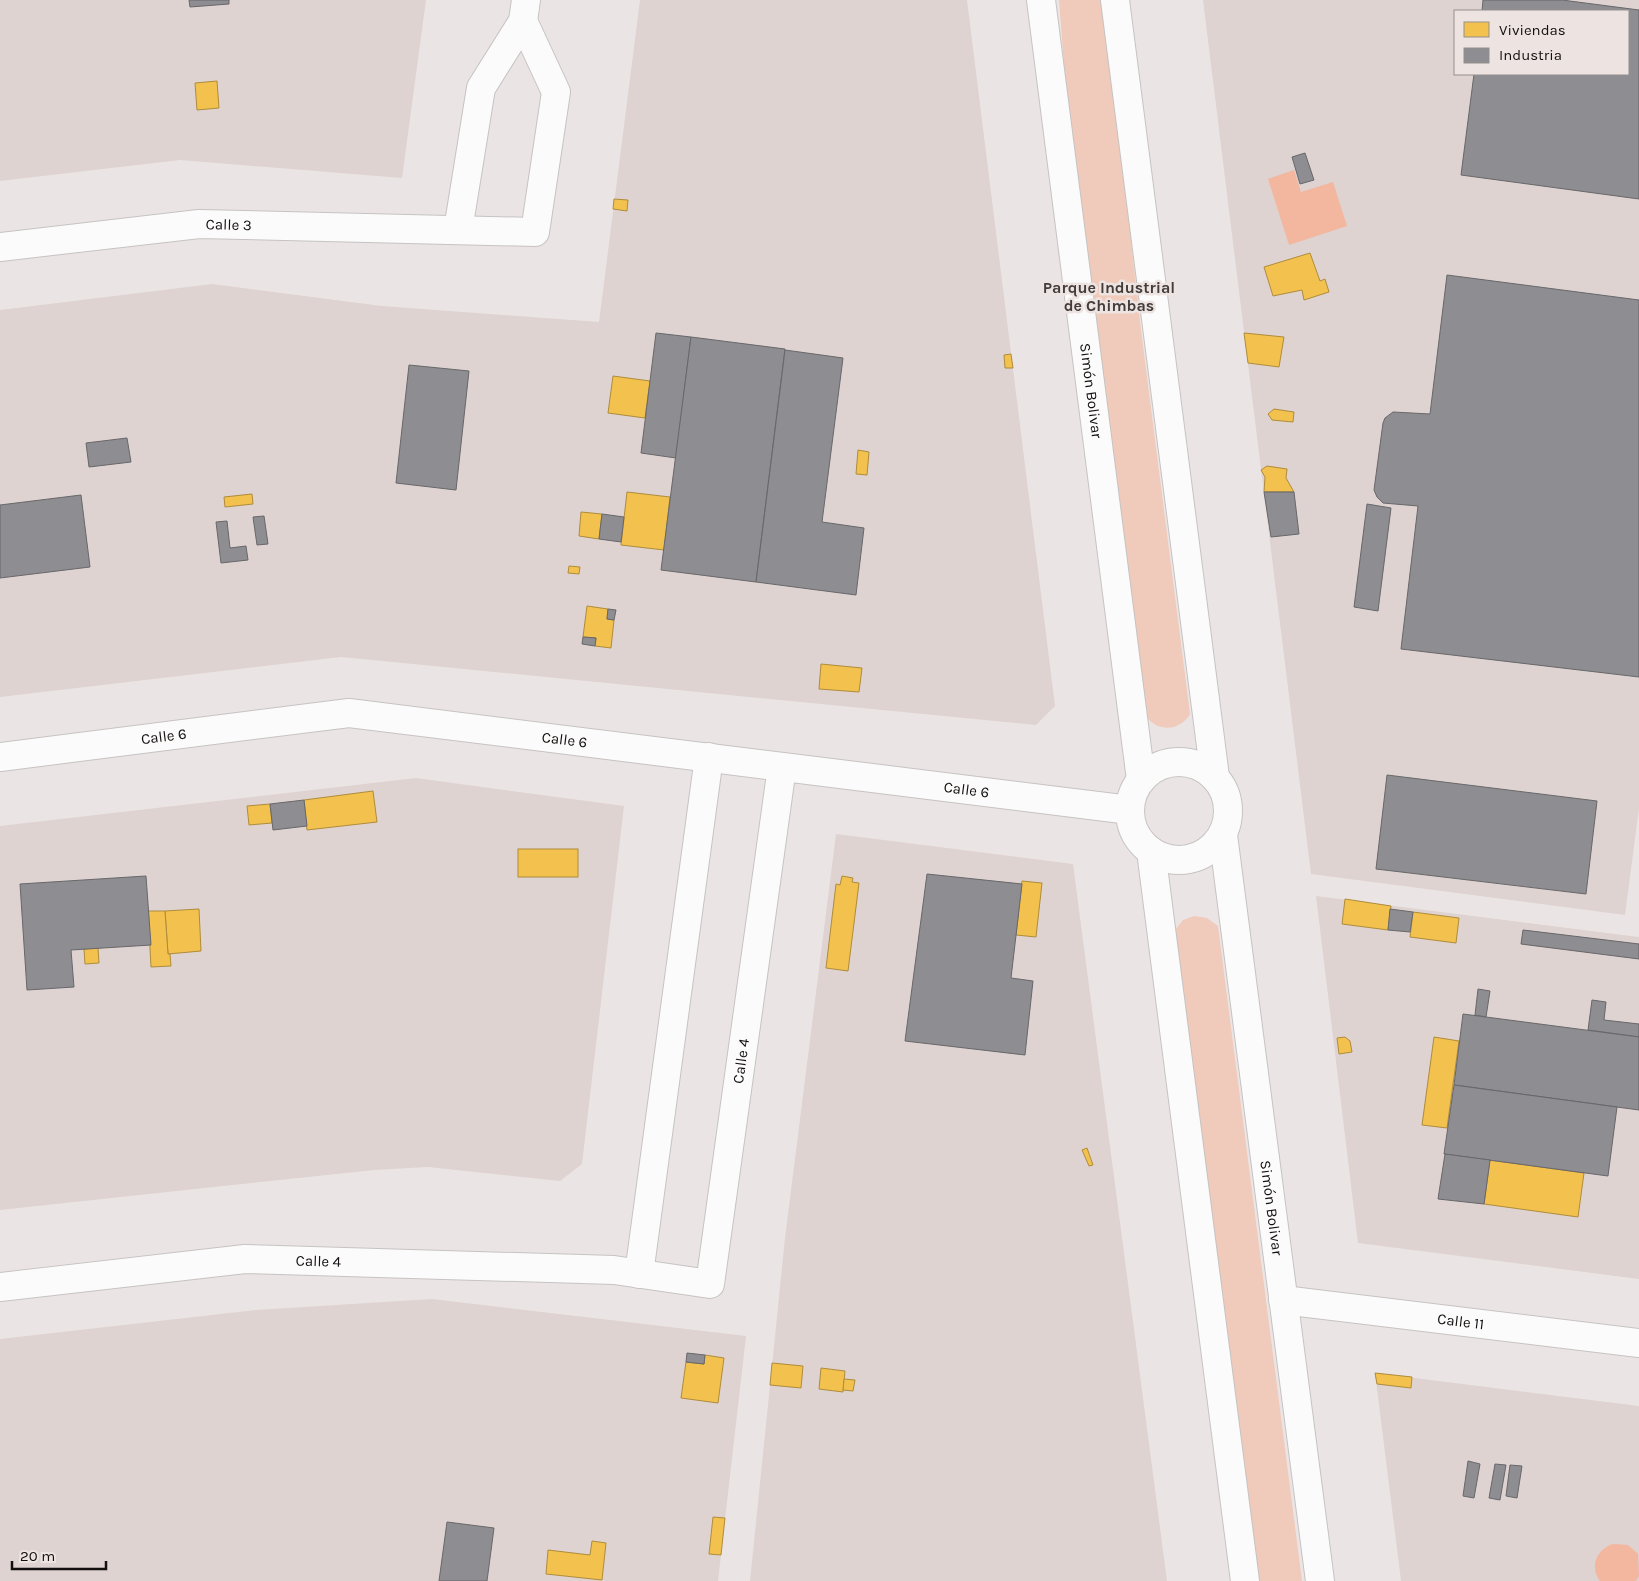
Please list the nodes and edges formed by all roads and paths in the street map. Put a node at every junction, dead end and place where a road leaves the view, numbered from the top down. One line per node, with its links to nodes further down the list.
1 (1041, 0): 10 (street, Simón Bolivar)
2 (1115, 0): 9 (street)
3 (525, 10): 4 (street, Calle 3); 4 (street, Calle 3)
4 (458, 230): 5 (street, Calle 3)
5 (0, 247)
6 (0, 757): 7 (street, Calle 6)
7 (709, 757): 8 (street, Calle 6); 14 (street)
8 (782, 766): 11 (street, Calle 6); 14 (street, Calle 4)
9 (1216, 777): 10 (street); 12 (street)
10 (1141, 780): 11 (street)
11 (1130, 810): 13 (street)
12 (1223, 835): 13 (street); 16 (street, Simón Bolivar)
13 (1150, 851): 18 (street)
14 (639, 1274): 15 (street, Calle 4)
15 (0, 1287)
16 (1283, 1300): 17 (street, Calle 11); 19 (street, Simón Bolivar)
17 (1639, 1343)
18 (1245, 1581)
19 (1320, 1581)

